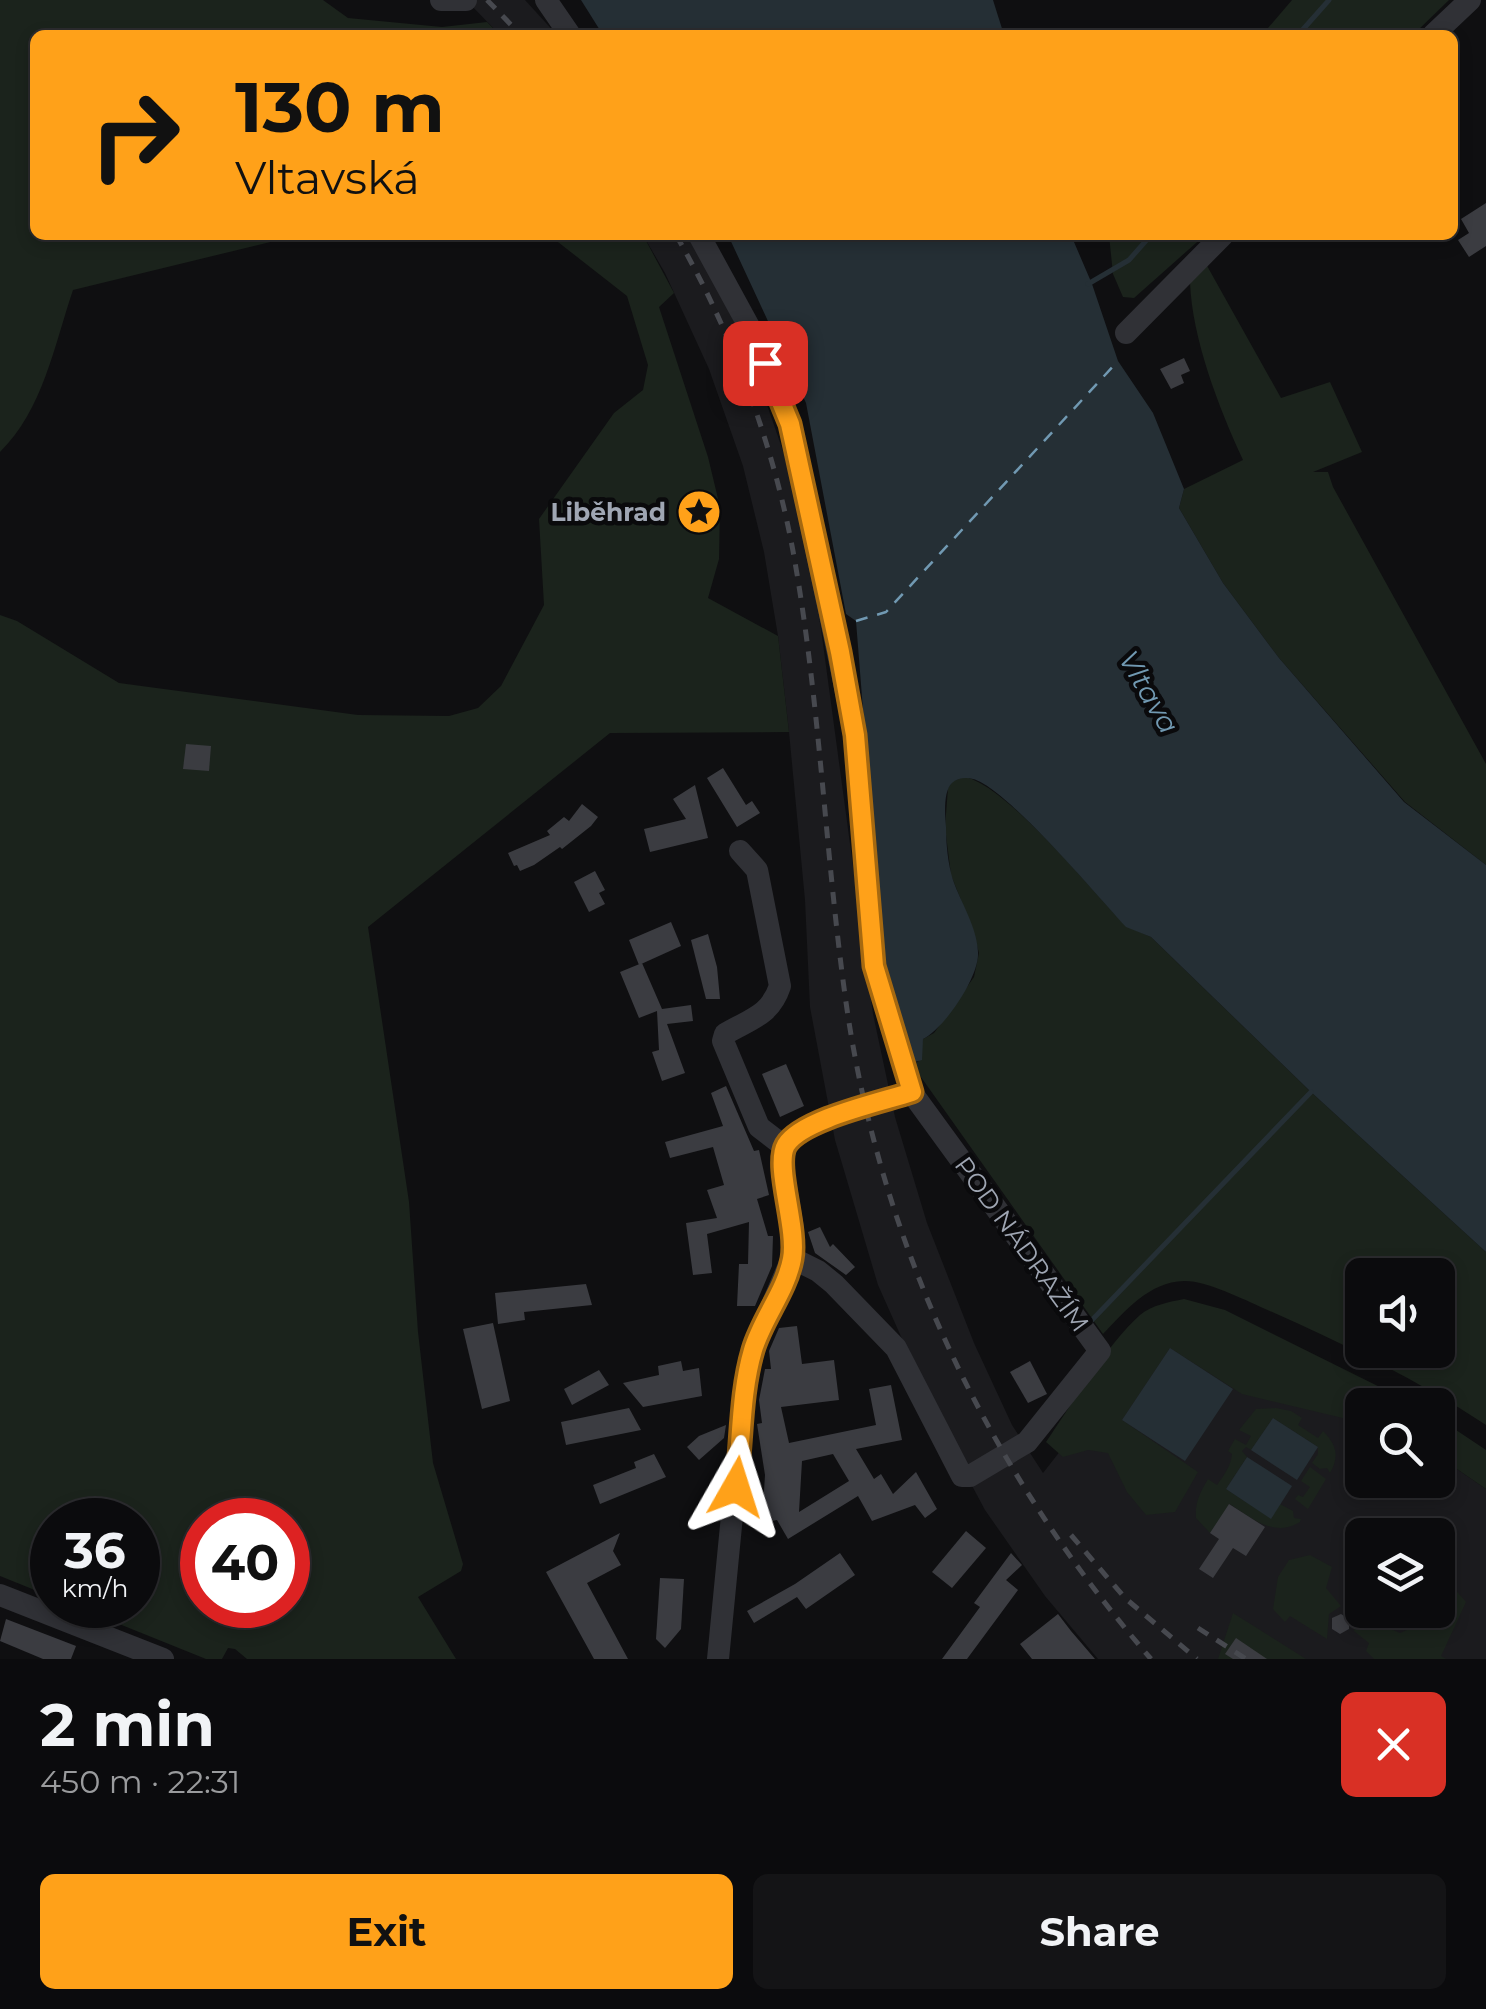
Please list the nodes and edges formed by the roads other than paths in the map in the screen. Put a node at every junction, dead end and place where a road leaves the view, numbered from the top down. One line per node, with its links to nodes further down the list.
1 (441, 0): 2 (street)
2 (466, 0)
3 (546, 0): 5 (street)
4 (1470, 0): 6 (street)
5 (567, 30)
6 (1438, 30)
7 (702, 240): 11 (street)
8 (1218, 240): 9 (street)
9 (1126, 333)
10 (740, 851): 12 (street)
11 (912, 1092): 12 (street); 13 (street, POD NÁDRAŽÍM)
12 (785, 1147): 13 (street)
13 (792, 1258): 16 (street)
14 (0, 1596): 15 (street)
15 (163, 1659)
16 (718, 1659)

